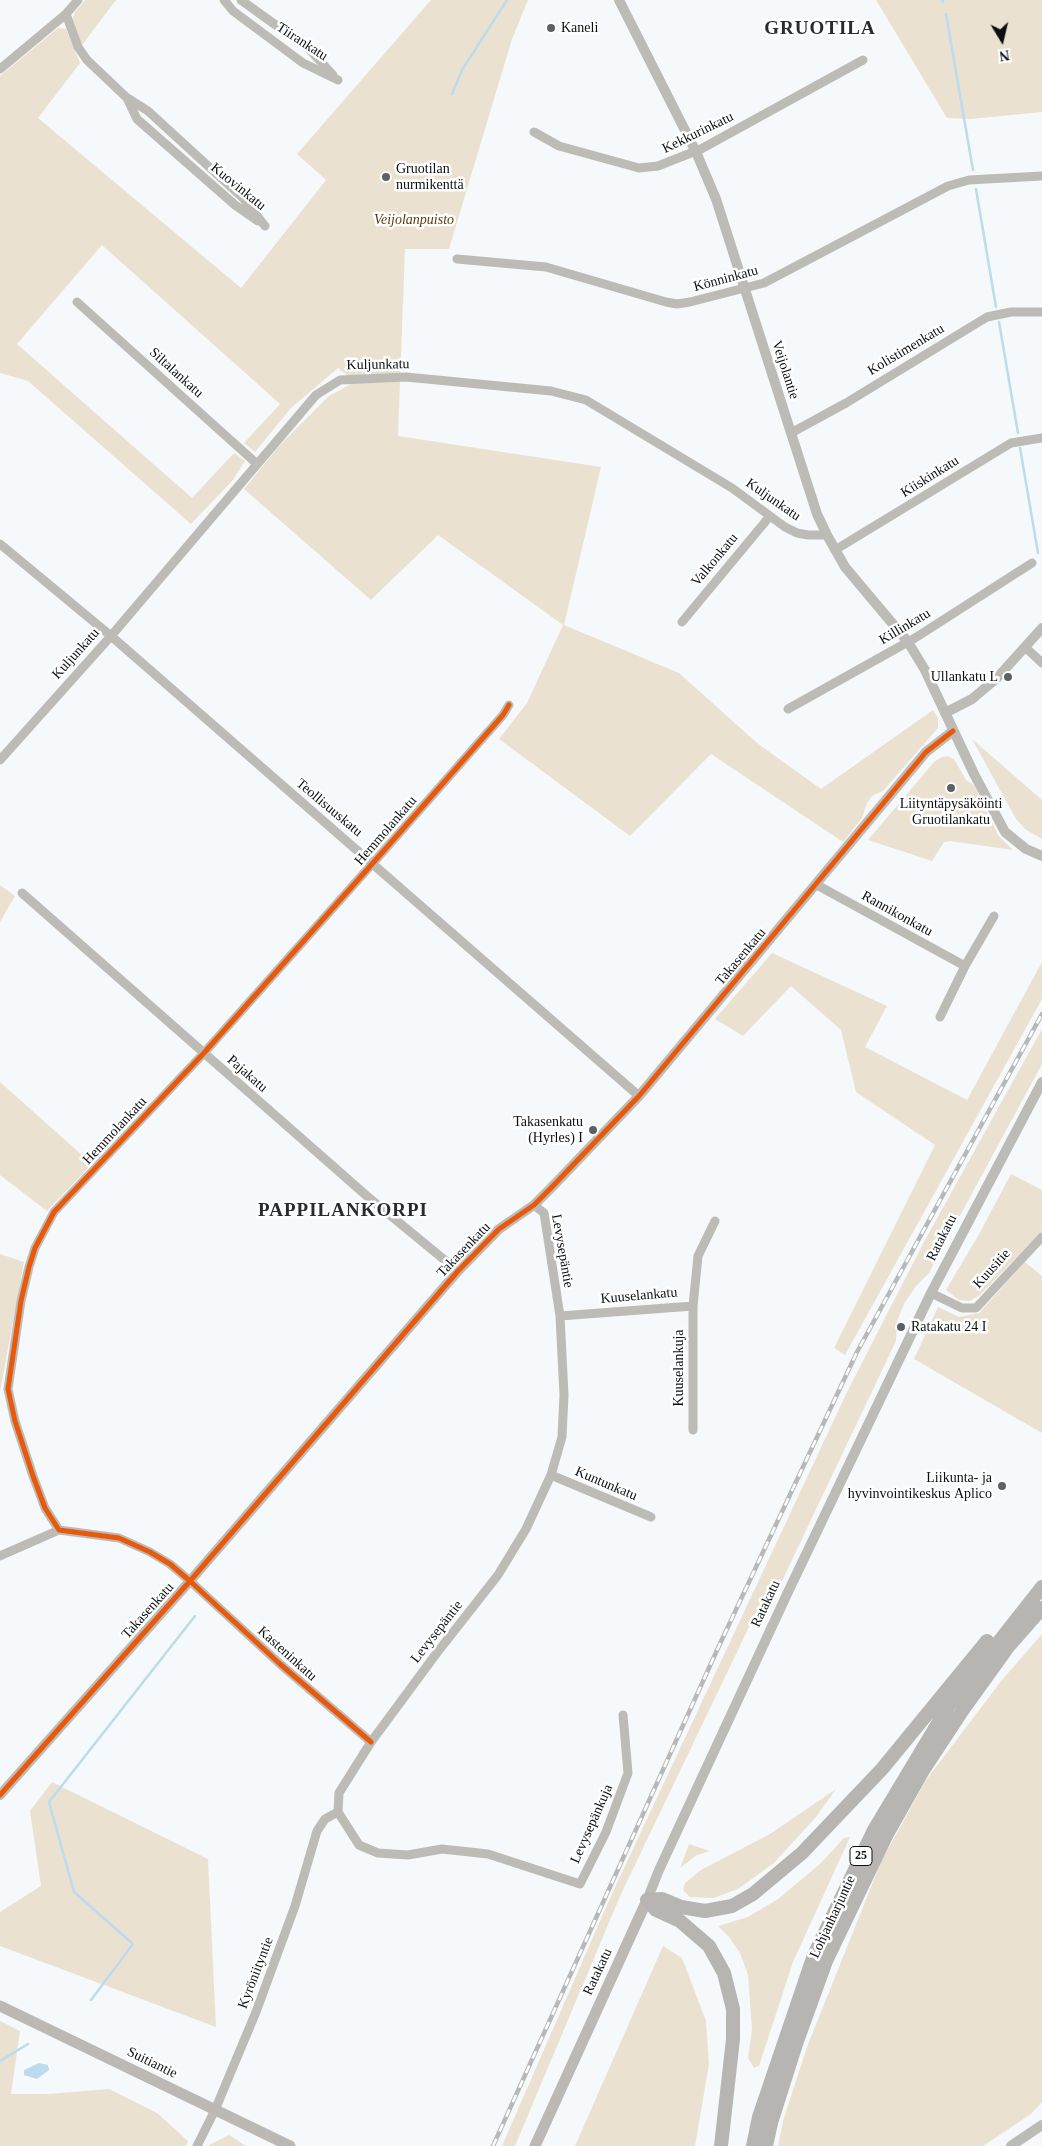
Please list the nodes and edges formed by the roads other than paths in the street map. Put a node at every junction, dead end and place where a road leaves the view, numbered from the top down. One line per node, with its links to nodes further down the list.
1 (78, 0): 5 (street)
2 (224, 0): 3 (street, Tiirankatu)
3 (241, 0)
4 (618, 0): 10 (street, Veijolantie)
5 (66, 14): 7 (street); 8 (street, Kuovinkatu)
6 (864, 60): 10 (street, Kekkurinkatu)
7 (0, 69)
8 (126, 98): 8 (street, Kuovinkatu)
9 (534, 132): 10 (street, Kekkurinkatu)
10 (696, 152): 13 (street, Veijolantie)
11 (1042, 176): 13 (street, Könninkatu)
12 (457, 259): 13 (street, Könninkatu)
13 (744, 288): 16 (street, Veijolantie)
14 (77, 302): 18 (street, Siltalankatu)
15 (1042, 312): 16 (street, Kolistimenkatu)
16 (791, 433): 20 (street, Veijolantie)
17 (1042, 438): 22 (street, Kiiskinkatu)
18 (256, 464): 19 (street, Kuljunkatu); 26 (street, Kuljunkatu)
19 (770, 516): 20 (street, Kuljunkatu); 24 (street, Valkonkatu)
20 (827, 535): 22 (street, Veijolantie)
21 (0, 544): 26 (street, Teollisuuskatu)
22 (835, 550): 27 (street, Veijolantie)
23 (1032, 563): 27 (street, Killinkatu)
24 (682, 622)
25 (1042, 628): 28 (street)
26 (111, 636): 34 (street, Kuljunkatu); 36 (street, Teollisuuskatu)
27 (908, 642): 31 (street, Killinkatu); 32 (street, Veijolantie)
28 (1025, 647): 29 (street); 32 (street)
29 (1042, 663)
30 (509, 705): 36 (street, Hemmolankatu)
31 (788, 709)
32 (945, 713): 33 (street, Veijolantie)
33 (953, 731): 35 (street, Veijolantie); 37 (street, Takasenkatu)
34 (0, 760)
35 (1042, 856)
36 (373, 863): 42 (street, Hemmolankatu); 44 (street, Teollisuuskatu)
37 (817, 885): 40 (street, Rannikonkatu); 44 (street, Takasenkatu)
38 (22, 893): 42 (street, Pajakatu)
39 (994, 916): 40 (street)
40 (965, 966): 41 (street)
41 (940, 1017)
42 (203, 1054): 48 (street, Pajakatu); 55 (street, Hemmolankatu)
43 (1042, 1082): 49 (street, Ratakatu)
44 (639, 1096): 45 (street, Takasenkatu)
45 (534, 1204): 48 (street, Takasenkatu); 51 (street, Levysepäntie)
46 (715, 1221): 50 (street, Kuuselankatu)
47 (1042, 1237): 49 (street, Kuusitie)
48 (458, 1271): 57 (street, Takasenkatu)
49 (931, 1293): 64 (street, Ratakatu)
50 (693, 1306): 51 (street, Kuuselankatu); 52 (street, Kuuselankuja)
51 (560, 1316): 53 (street, Levysepäntie)
52 (693, 1430)
53 (551, 1475): 54 (street, Kuntunkatu); 61 (street, Levysepäntie)
54 (651, 1517)
55 (58, 1530): 56 (street); 57 (street)
56 (0, 1556)
57 (190, 1580): 61 (street, Kasteninkatu); 62 (street, Takasenkatu)
58 (1042, 1587): 59 (highway, Lohjanharjuntie / 25)
59 (1037, 1603): 64 (highway); 72 (highway, Lohjanharjuntie / 25); 73 (highway, Lohjanharjuntie / 25)
60 (623, 1715): 63 (street, Levysepänkuja)
61 (371, 1742): 63 (street, Levysepäntie)
62 (0, 1795)
63 (338, 1812): 66 (street, Kyröniityntie)
64 (647, 1900): 70 (main road, Ratakatu); 71 (highway)
65 (0, 2006): 66 (main road, Suitiantie)
66 (214, 2110): 68 (street, Kyröniityntie); 69 (main road, Suitiantie)
67 (1042, 2125): 74 (street)
68 (196, 2146)
69 (290, 2146)
70 (535, 2146)
71 (721, 2146)
72 (753, 2146)
73 (766, 2146)
74 (1011, 2146)

